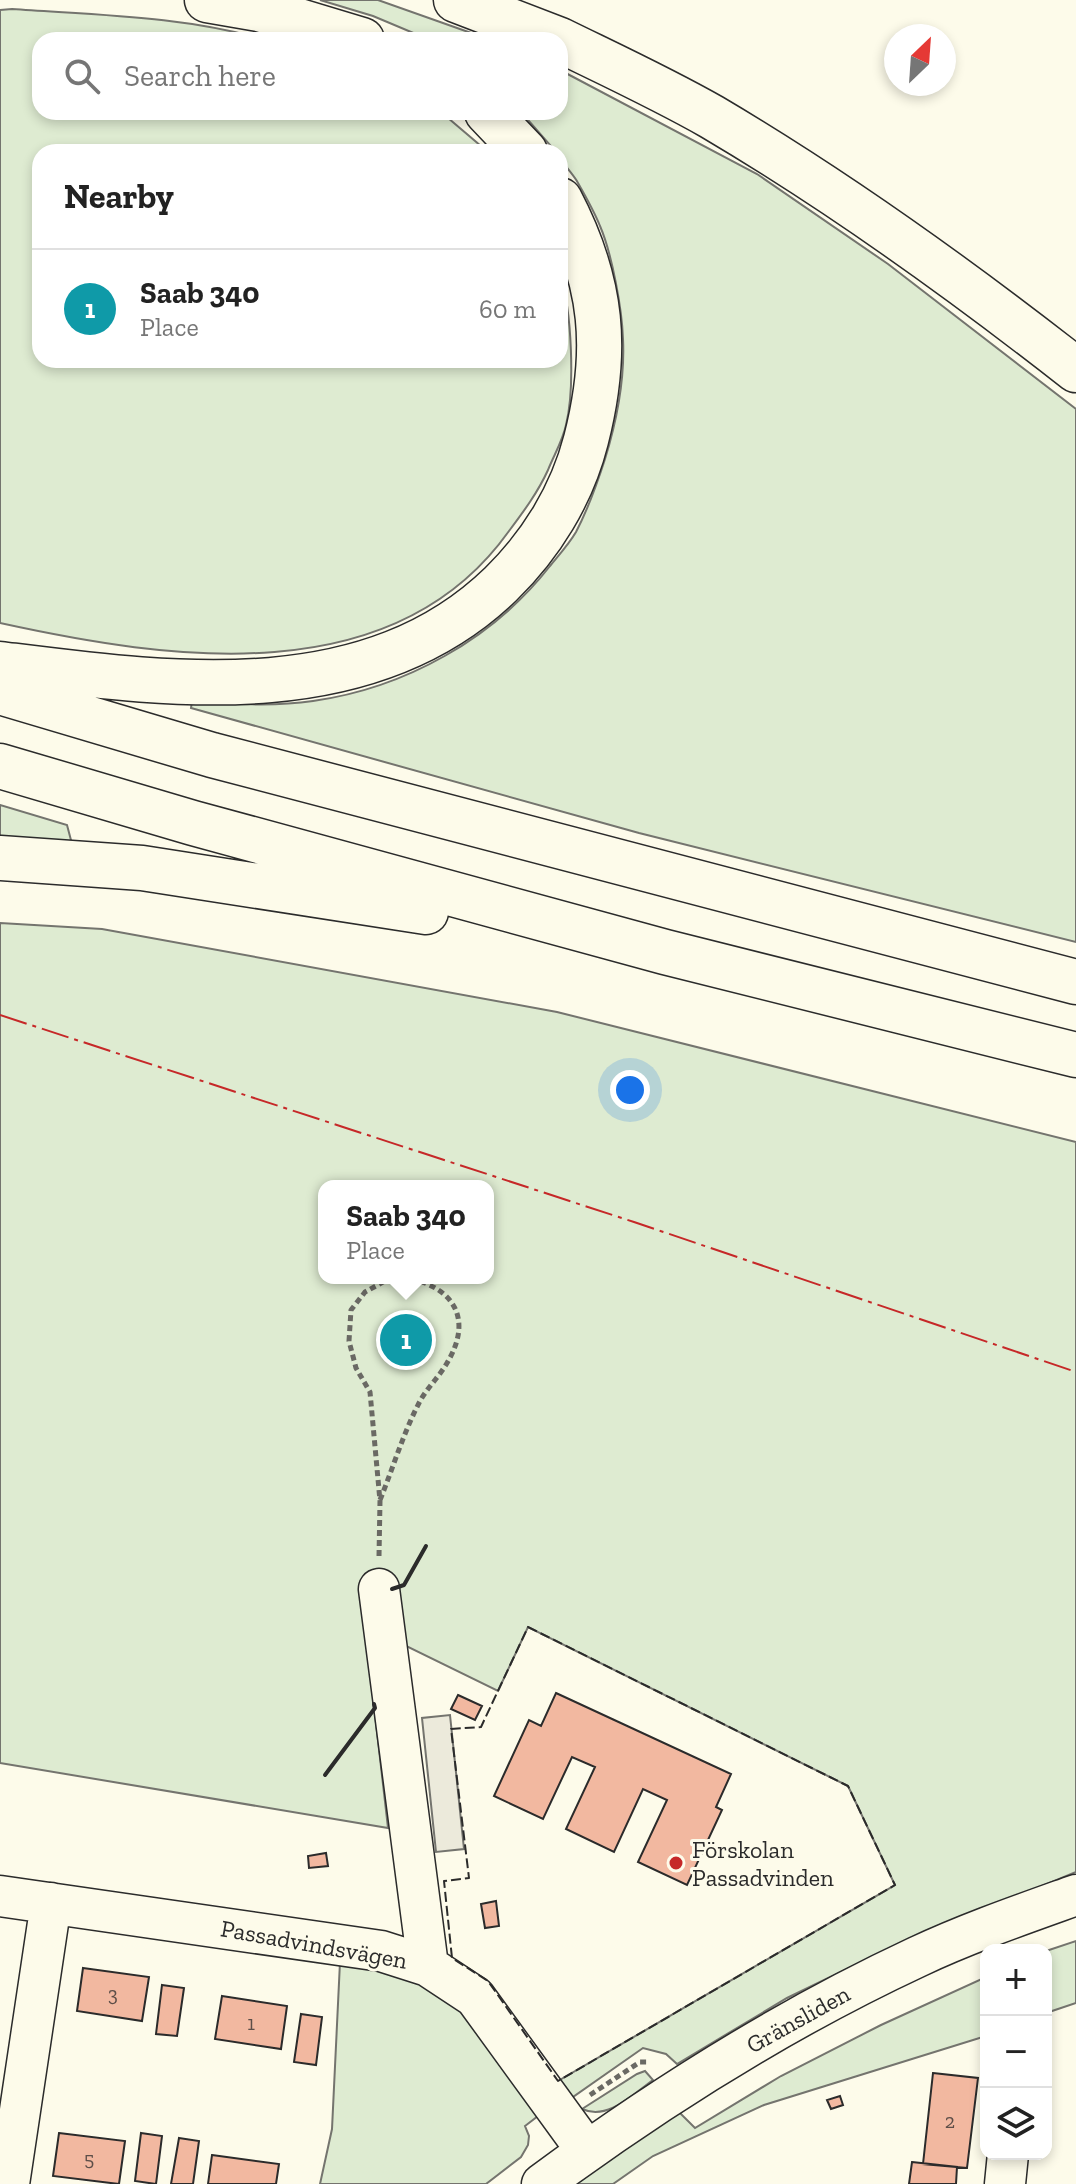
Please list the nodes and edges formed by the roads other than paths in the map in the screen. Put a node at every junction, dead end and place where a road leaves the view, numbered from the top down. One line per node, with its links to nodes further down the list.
1 (207, 0): 3 (highway)
2 (456, 0): 4 (highway)
3 (335, 32)
4 (539, 32)
5 (568, 44): 9 (highway)
6 (495, 120): 7 (highway)
7 (517, 144)
8 (568, 215): 10 (highway)
9 (1076, 370)
10 (0, 664)
11 (0, 692): 15 (highway)
12 (0, 766): 14 (highway)
13 (0, 858): 14 (highway)
14 (665, 952): 16 (highway)
15 (1076, 982)
16 (1076, 1055)
17 (379, 1589): 22 (street)
18 (1076, 1895): 21 (street, Gränsliden)
19 (0, 1896): 20 (street, Passadvindsvägen)
20 (51, 1903): 22 (street, Passadvindsvägen); 25 (street)
21 (1011, 1935): 23 (street, Gränsliden)
22 (428, 1966): 23 (street, Passadvindsvägen)
23 (587, 2151): 26 (street, Gränsliden)
24 (1007, 2160): 27 (street)
25 (9, 2184)
26 (542, 2184)
27 (1005, 2184)

